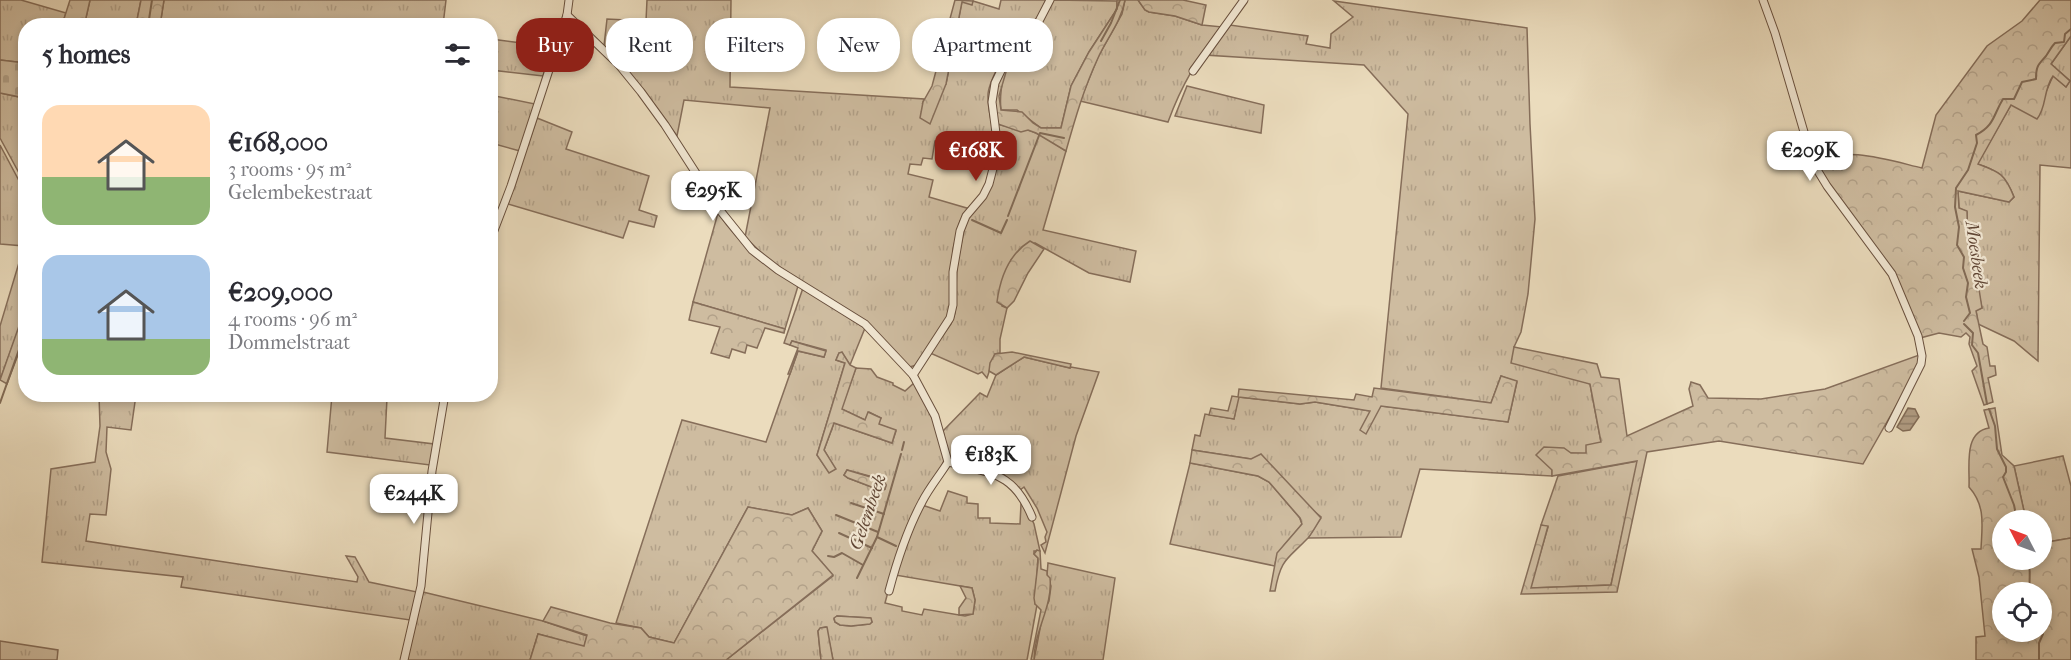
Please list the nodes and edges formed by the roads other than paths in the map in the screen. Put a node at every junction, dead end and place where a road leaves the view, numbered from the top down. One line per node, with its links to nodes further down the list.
1 (569, 0): 5 (street)
2 (1050, 0): 8 (street)
3 (1244, 0): 6 (street)
4 (1763, 0): 10 (street)
5 (567, 15): 7 (street); 8 (street)
6 (1193, 71)
7 (498, 220)
8 (913, 375): 11 (street)
9 (444, 402): 14 (street)
10 (1889, 428)
11 (948, 462): 12 (street); 13 (street)
12 (1032, 517)
13 (889, 591)
14 (404, 660)

